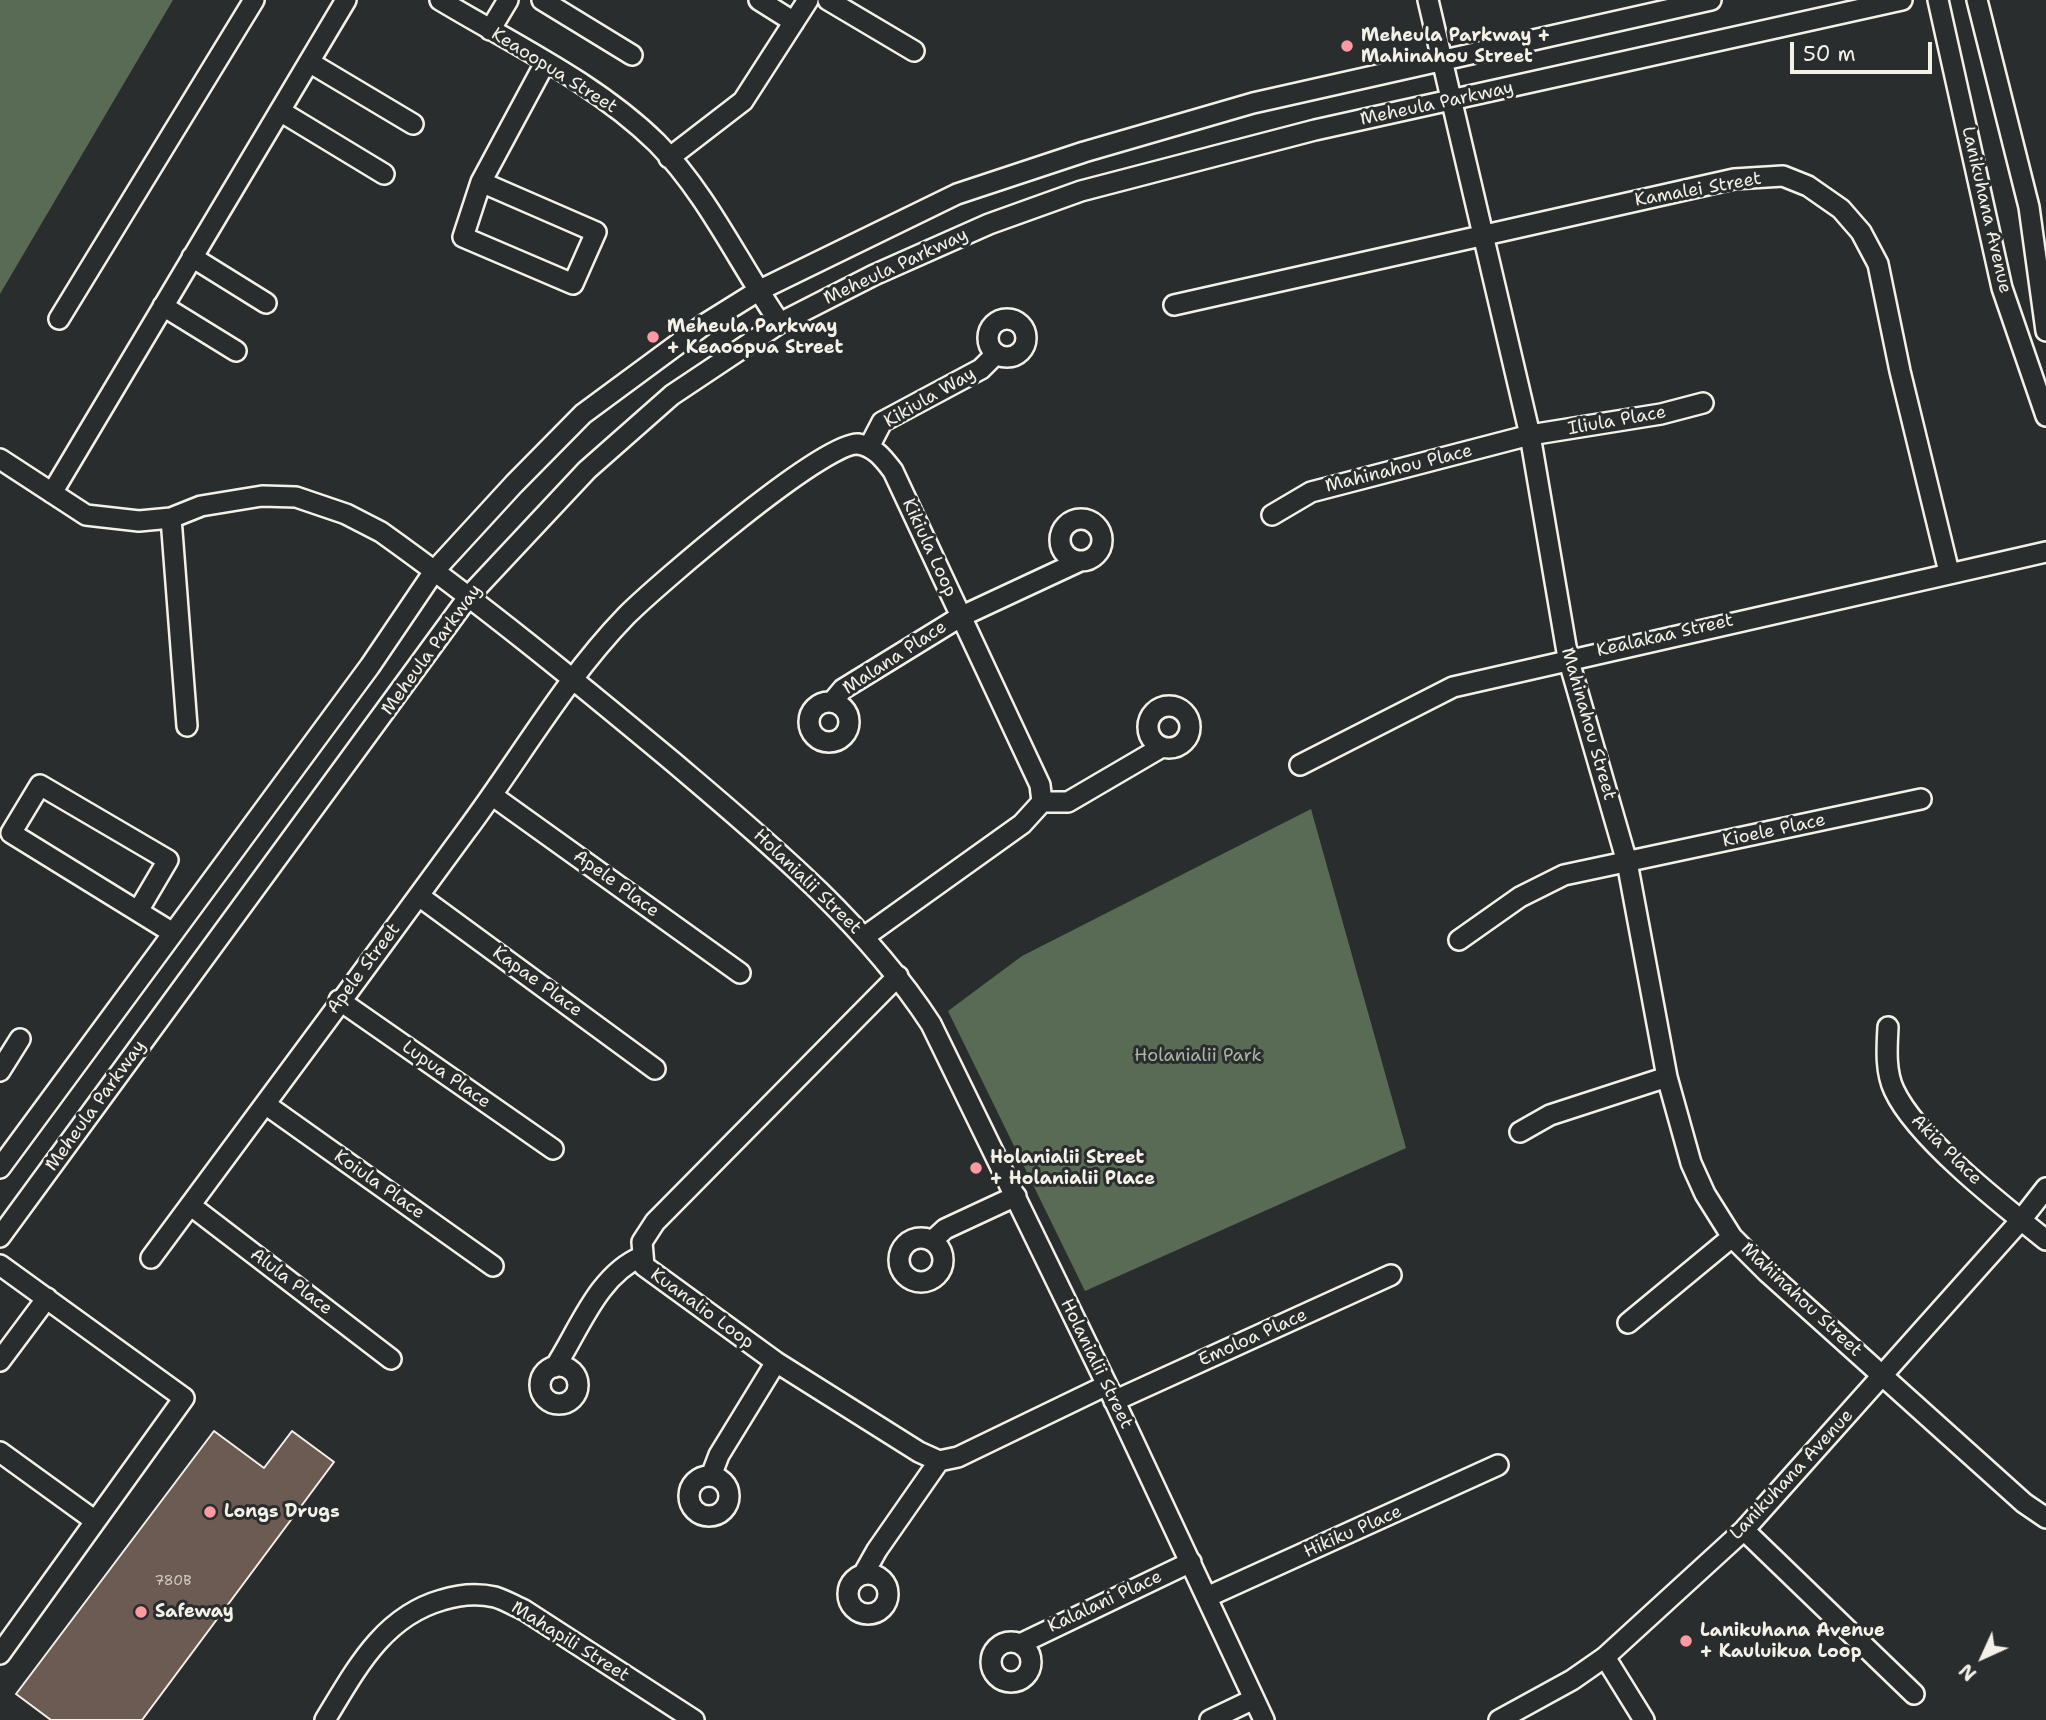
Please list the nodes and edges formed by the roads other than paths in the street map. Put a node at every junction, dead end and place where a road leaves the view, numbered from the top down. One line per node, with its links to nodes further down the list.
1 (254, 0): 33 (street)
2 (346, 0): 19 (street)
3 (440, 0): 15 (street, Keaoopua Street)
4 (508, 0): 15 (street)
5 (542, 0): 17 (street)
6 (759, 0): 14 (street)
7 (808, 0): 14 (street)
8 (828, 0): 16 (street)
9 (1428, 0): 18 (street, Mahinahou Street)
10 (1711, 0): 18 (street)
11 (1902, 0): 21 (street, Meheula Parkway)
12 (1938, 0): 39 (street, Lanikuhana Avenue)
13 (1977, 0): 35 (street, Lanikuhana Avenue)
14 (794, 22): 24 (street)
15 (490, 30): 20 (street, Keaoopua Street)
16 (914, 51)
17 (632, 55)
18 (1444, 60): 21 (street, Mahinahou Street); 29 (street)
19 (309, 62): 22 (street); 23 (street)
20 (545, 63): 24 (street, Keaoopua Street); 26 (street)
21 (1453, 101): 27 (street, Mahinahou Street); 34 (street, Meheula Parkway)
22 (280, 111): 25 (street); 28 (street)
23 (413, 124)
24 (669, 158): 29 (street, Keaoopua Street)
25 (384, 174)
26 (481, 182): 26 (street)
27 (1482, 235): 31 (street, Kamalei Street); 40 (street, Mahinahou Street); 49 (street, Kamalei Street)
28 (192, 257): 30 (street); 32 (street)
29 (758, 291): 34 (street, Keaoopua Street); 48 (street)
30 (266, 303)
31 (1174, 305)
32 (163, 306): 36 (street); 43 (street)
33 (59, 319)
34 (780, 323): 50 (street, Meheula Parkway)
35 (2046, 331)
36 (236, 351)
37 (996, 354): 41 (street, Kikiula Way)
38 (1703, 403): 40 (street, Iliula Place)
39 (2046, 416)
40 (1530, 435): 44 (street, Mahinahou Place); 52 (street, Mahinahou Street)
41 (869, 447): 51 (street, Kikiula Loop); 53 (street)
42 (0, 459): 43 (street, Holanialii Street)
43 (51, 493): 45 (street, Holanialii Street)
44 (1272, 515)
45 (171, 519): 48 (street, Holanialii Street); 55 (street)
46 (2046, 552): 49 (street, Kealakaa Street)
47 (1078, 562): 51 (street, Malana Place)
48 (435, 570): 50 (street, Holanialii Street); 64 (street)
49 (1949, 572): 52 (street, Kealakaa Street)
50 (469, 596): 53 (street, Holanialii Street); 83 (street, Meheula Parkway)
51 (960, 617): 54 (street, Malana Place); 60 (street, Kikiula Loop)
52 (1568, 658): 57 (street, Kealakaa Street); 61 (street, Mahinahou Street)
53 (573, 678): 58 (street, Apele Street); 65 (street, Holanialii Street)
54 (832, 702)
55 (187, 726)
56 (1162, 747): 60 (street)
57 (1300, 765)
58 (493, 796): 62 (street, Apele Street); 67 (street, Apele Place)
59 (1921, 799): 61 (street, Kioele Place)
60 (1042, 802): 65 (street)
61 (1627, 862): 66 (street, Kioele Place); 74 (street, Mahinahou Street)
62 (419, 896): 69 (street, Apele Street); 72 (street, Kapae Place)
63 (138, 911): 63 (street); 64 (street)
64 (173, 933): 78 (street)
65 (864, 937): 68 (street, Holanialii Street)
66 (1459, 940)
67 (740, 973)
68 (898, 976): 80 (street, Holanialii Street); 87 (street, Kuanalio Loop)
69 (339, 1000): 75 (street, Apele Street); 77 (street, Lupua Place)
70 (1888, 1027): 82 (street, Akia Place)
71 (20, 1039): 73 (street)
72 (655, 1069)
73 (0, 1071)
74 (1667, 1077): 76 (street); 84 (street, Mahinahou Street)
75 (265, 1104): 81 (street, Apele Street); 90 (street, Koiula Place)
76 (1520, 1132)
77 (552, 1149)
78 (0, 1168)
79 (2046, 1188): 82 (street, Lanikuhana Avenue)
80 (1016, 1196): 86 (street); 99 (street, Holanialii Street)
81 (190, 1205): 88 (street, Apele Street); 94 (street, Alula Place)
82 (2021, 1220): 85 (street, Akia Place); 98 (street, Lanikuhana Avenue)
83 (0, 1237)
84 (1732, 1237): 93 (street); 98 (street, Mahinahou Street)
85 (2046, 1240)
86 (932, 1241)
87 (641, 1257): 96 (street, Kuanalio Loop); 97 (street)
88 (151, 1258)
89 (0, 1265): 92 (street)
90 (493, 1266)
91 (1391, 1275): 99 (street, Emoloa Place)
92 (47, 1297): 95 (street); 105 (street)
93 (1628, 1323)
94 (391, 1359)
95 (0, 1361)
96 (776, 1362): 101 (street, Kuanalio Loop); 103 (street)
97 (555, 1367)
98 (1884, 1376): 104 (street, Mahinahou Street); 106 (street, Lanikuhana Avenue)
99 (1110, 1393): 101 (street); 107 (street, Holanialii Street)
100 (0, 1452): 105 (street)
101 (939, 1461): 108 (street)
102 (1498, 1465): 109 (street, Hikiku Place)
103 (711, 1476)
104 (2046, 1518)
105 (94, 1521): 111 (street)
106 (1744, 1530): 112 (street, Lanikuhana Avenue); 113 (street)
107 (1191, 1562): 109 (street, Holanialii Street); 110 (street, Kalalani Place)
108 (864, 1573)
109 (1207, 1597): 114 (street, Holanialii Street)
110 (1020, 1644)
111 (0, 1654)
112 (1605, 1657): 119 (street, Lanikuhana Avenue); 120 (street)
113 (1914, 1694)
114 (1254, 1699): 117 (street); 118 (street, Holanialii Street)
115 (325, 1720): 116 (street, Mahapili Street)
116 (694, 1720)
117 (1210, 1720)
118 (1264, 1720)
119 (1499, 1720)
120 (1644, 1720)

